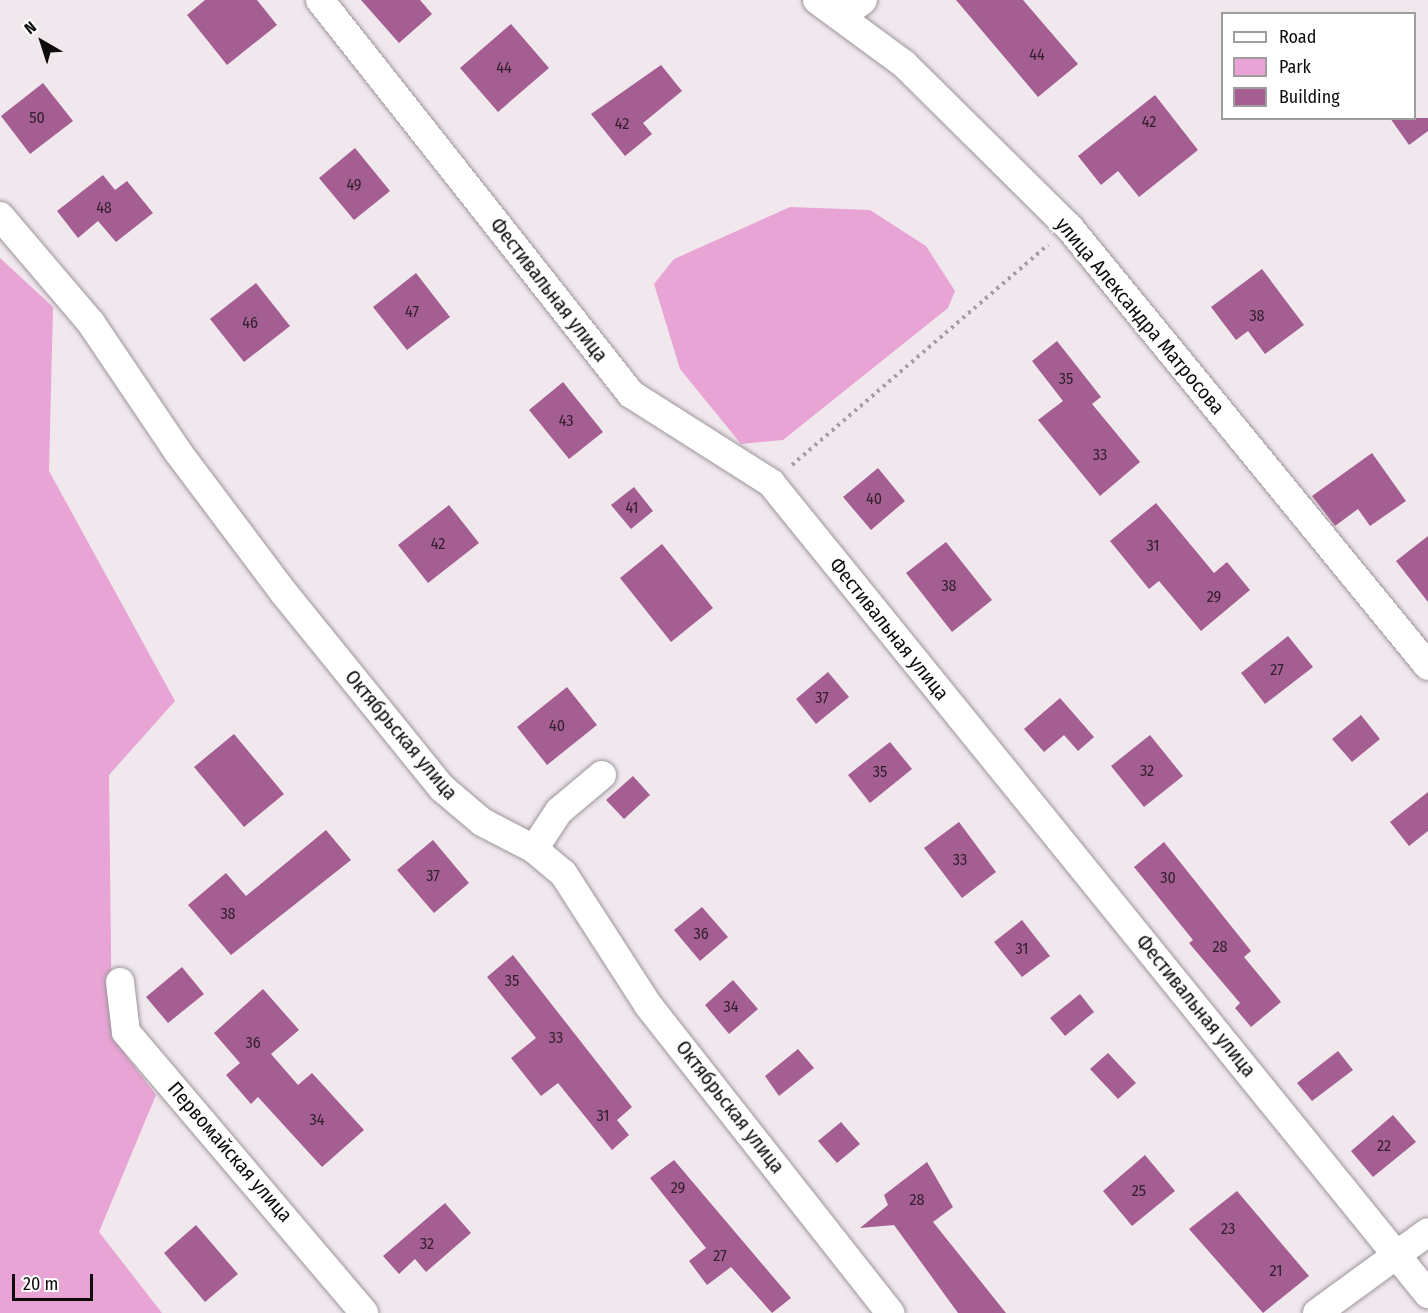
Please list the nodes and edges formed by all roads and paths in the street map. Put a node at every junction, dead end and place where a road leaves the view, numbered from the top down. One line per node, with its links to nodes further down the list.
1 (320, 0): 6 (street, Фестивальная улица)
2 (818, 0): 3 (street, улица Александра Матросова)
3 (853, 8): 5 (street, улица Александра Матросова)
4 (0, 216): 9 (street, Октябрьская улица)
5 (1069, 227): 6 (path); 7 (street, улица Александра Матросова)
6 (771, 483): 12 (street, Фестивальная улица)
7 (1428, 666)
8 (603, 775): 9 (street)
9 (534, 849): 15 (street, Октябрьская улица)
10 (120, 982): 14 (street, Первомайская улица)
11 (1428, 1232): 12 (street)
12 (1398, 1256): 13 (street, Фестивальная улица); 16 (street)
13 (1428, 1294)
14 (364, 1313)
15 (890, 1313)
16 (1317, 1313)

